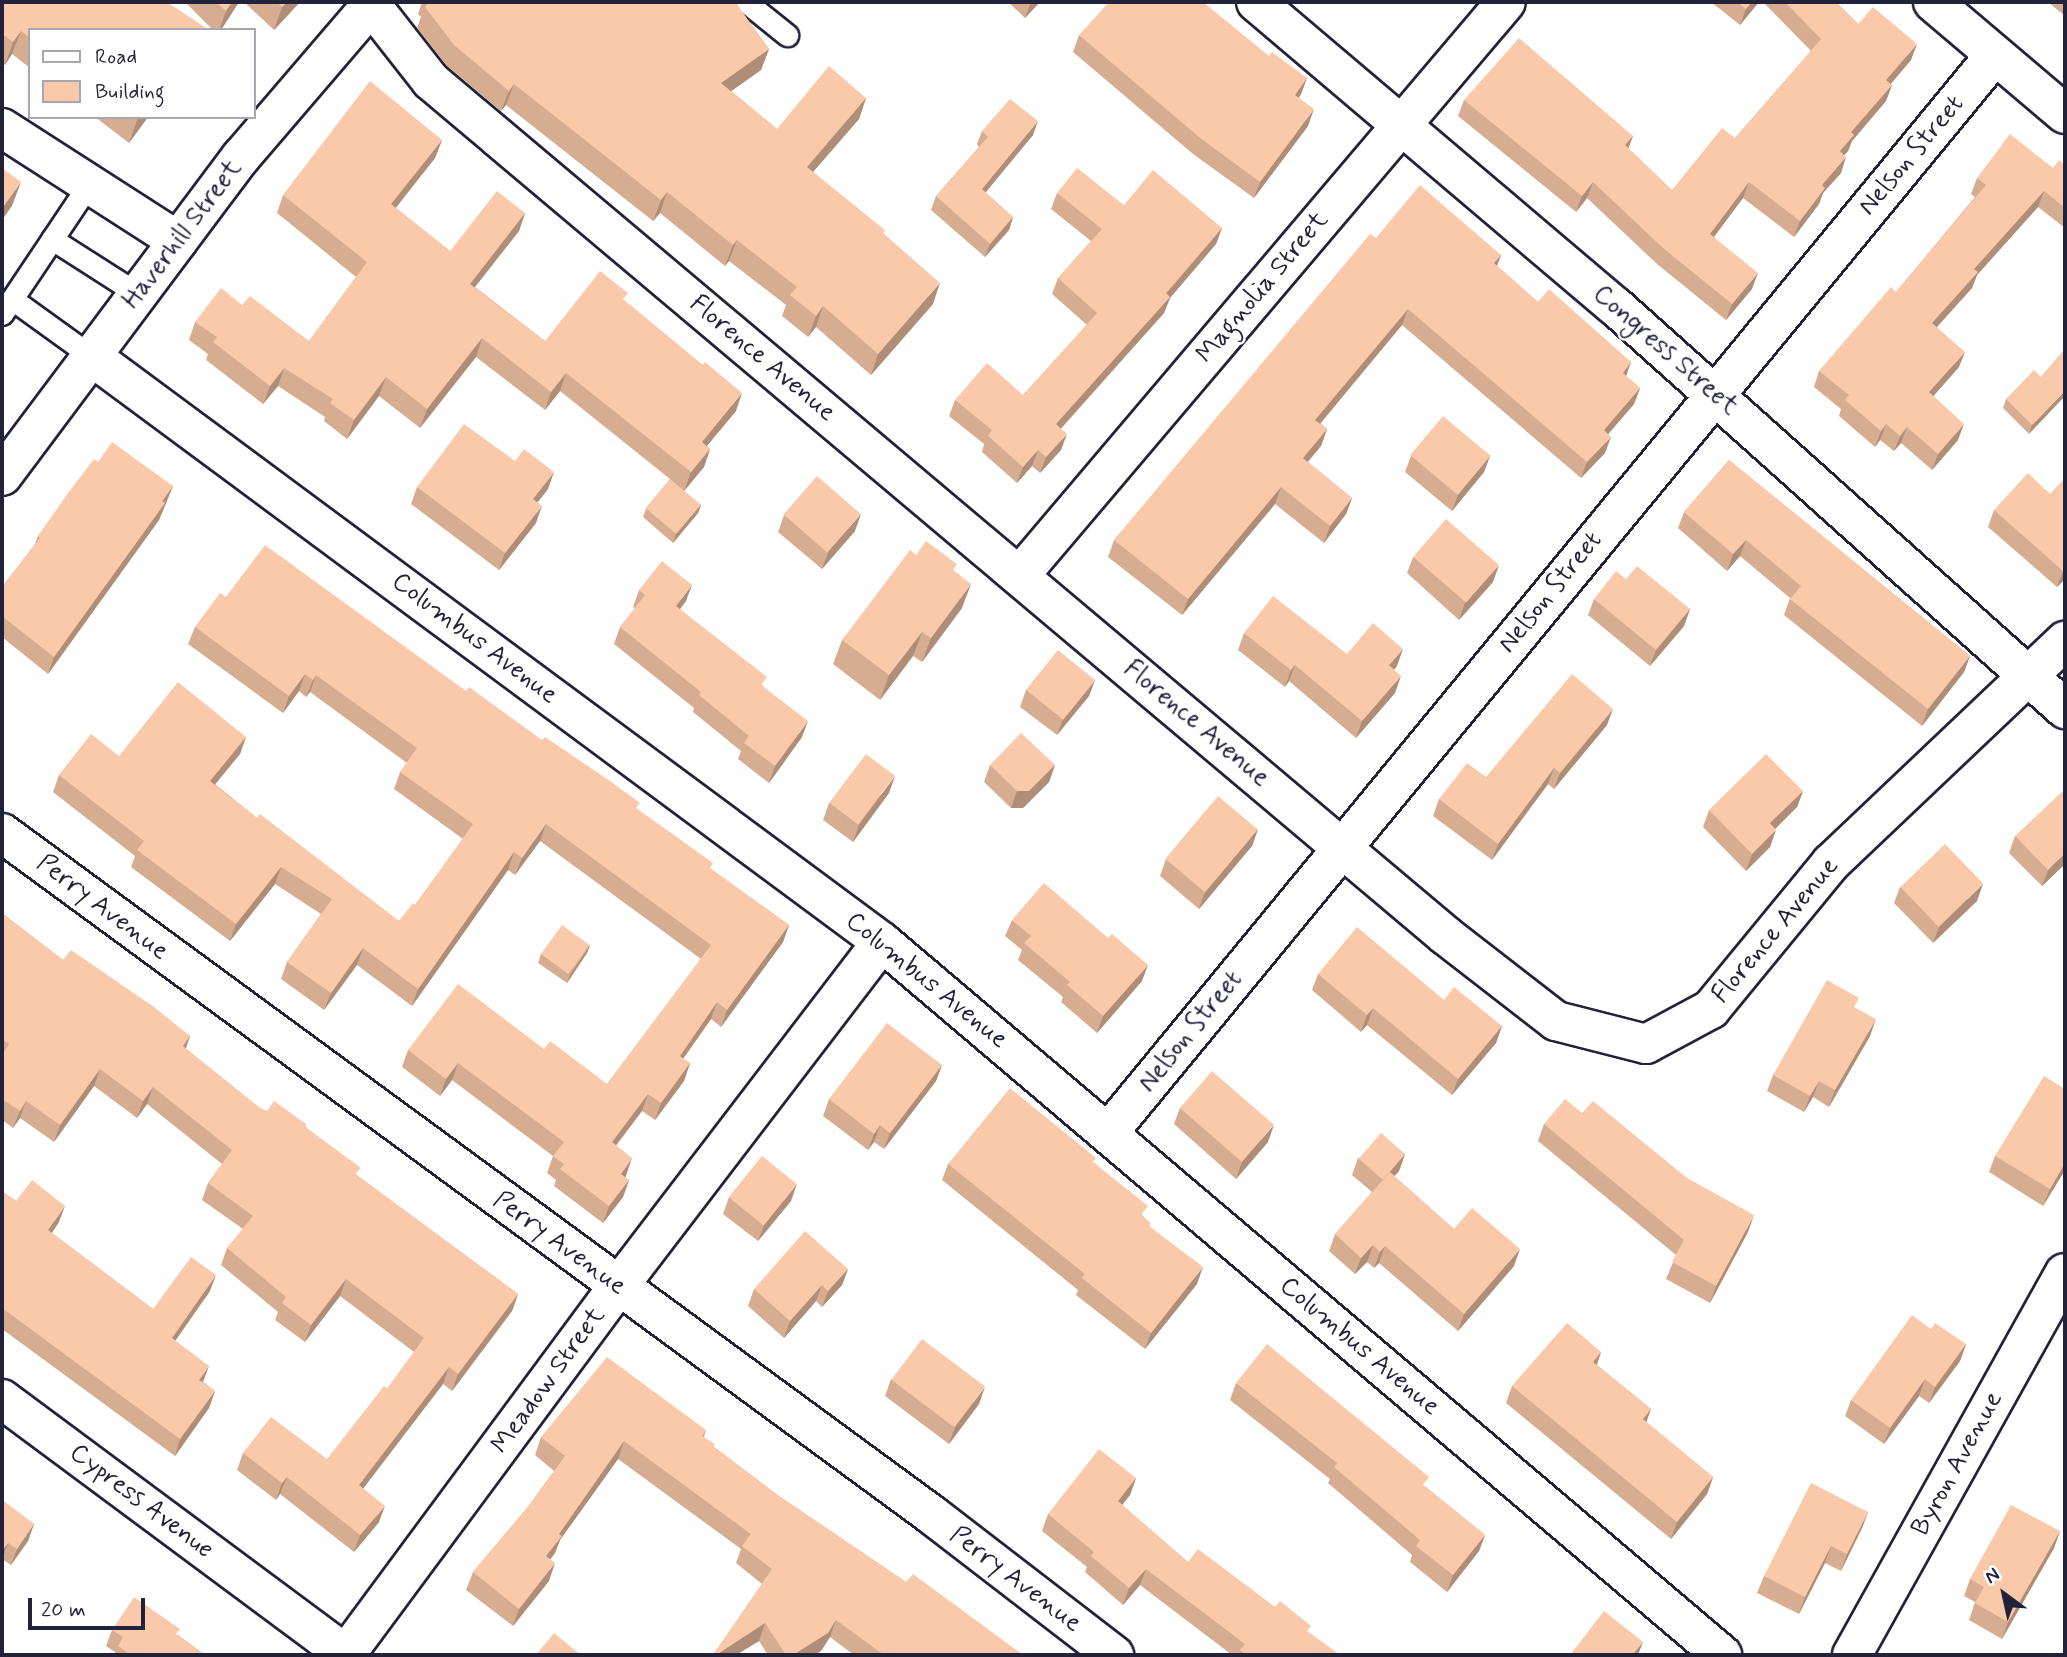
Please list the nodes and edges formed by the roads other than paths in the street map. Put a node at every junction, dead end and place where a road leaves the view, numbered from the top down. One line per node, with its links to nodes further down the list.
1 (746, 2): 6 (lane)
2 (1256, 2): 9 (street, Congress Street)
3 (1506, 2): 9 (street, Magnolia Street)
4 (1933, 2): 7 (street)
5 (371, 3): 13 (street, Haverhill Street); 19 (street, Florence Avenue)
6 (787, 35)
7 (1995, 55): 8 (street); 17 (street, Nelson Street)
8 (2065, 114)
9 (1401, 125): 17 (street, Congress Street); 19 (street, Magnolia Street)
10 (2, 128): 11 (street)
11 (89, 184): 12 (lane); 13 (street)
12 (52, 239): 14 (lane); 15 (lane)
13 (178, 241): 14 (street, Haverhill Street)
14 (138, 294): 16 (street, Haverhill Street)
15 (7, 307): 16 (lane)
16 (91, 356): 18 (street, Haverhill Street); 25 (street, Columbus Avenue)
17 (1714, 394): 21 (street, Congress Street); 24 (street, Nelson Street)
18 (2, 476)
19 (1020, 575): 24 (street, Florence Avenue)
20 (2065, 641): 21 (street, Florence Avenue)
21 (2030, 676): 22 (street, Congress Street); 24 (street, Florence Avenue)
22 (2065, 709)
23 (2, 834): 28 (street, Perry Avenue)
24 (1341, 848): 26 (street, Nelson Street)
25 (882, 942): 26 (street, Columbus Avenue); 28 (street, Meadow Street)
26 (1108, 1133): 32 (street, Columbus Avenue)
27 (2065, 1273): 33 (street, Byron Avenue)
28 (618, 1287): 30 (street, Meadow Street); 31 (street, Perry Avenue)
29 (2, 1399): 30 (street, Cypress Avenue)
30 (346, 1655)
31 (1114, 1655)
32 (1722, 1655)
33 (1852, 1655)

